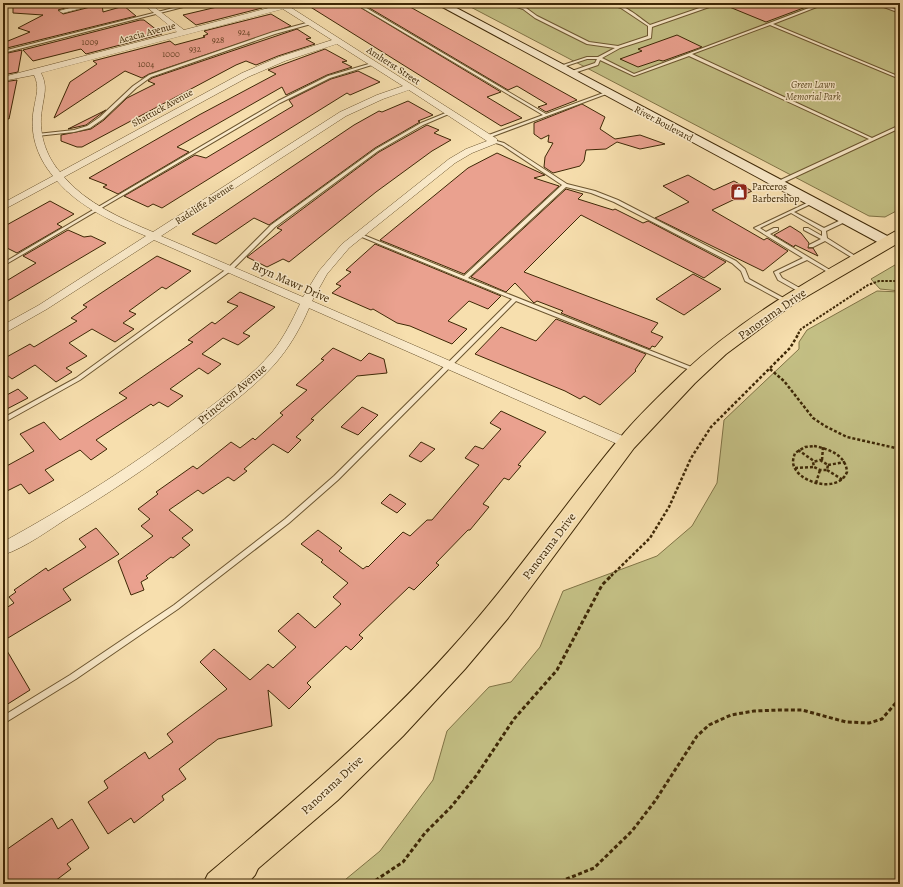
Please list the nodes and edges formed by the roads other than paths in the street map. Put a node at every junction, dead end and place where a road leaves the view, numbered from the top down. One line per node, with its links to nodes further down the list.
1 (3, 3): 15 (lane)
2 (98, 3): 18 (street)
3 (145, 3): 20 (street)
4 (197, 3): 20 (lane)
5 (296, 3): 16 (street, Acacia Avenue)
6 (356, 3): 38 (lane)
7 (440, 3): 31 (main road, River Boulevard)
8 (506, 3): 17 (lane)
9 (542, 3): 17 (lane)
10 (609, 3): 23 (lane)
11 (736, 3): 14 (lane)
12 (825, 3): 22 (lane)
13 (875, 3): 19 (lane)
14 (714, 4): 23 (lane)
15 (3, 6)
16 (284, 6): 21 (street, Amherst Street); 24 (street, Acacia Avenue)
17 (524, 8): 26 (lane)
18 (63, 12)
19 (900, 12)
20 (158, 13): 24 (street); 27 (lane)
21 (310, 23): 25 (street, Amherst Street); 40 (lane)
22 (770, 24): 28 (lane); 33 (lane)
23 (650, 26): 26 (lane)
24 (183, 33): 32 (street, Acacia Avenue)
25 (338, 41): 30 (street, Amherst Street); 43 (street, Shattuck Avenue)
26 (618, 47): 29 (lane)
27 (3, 52)
28 (690, 55): 29 (lane); 42 (lane)
29 (599, 58): 31 (lane); 31 (lane)
30 (373, 64): 35 (street, Amherst Street); 48 (lane)
31 (564, 70): 36 (main road, River Boulevard)
32 (36, 72): 34 (street, Acacia Avenue); 40 (street, Bryn Mawr Drive)
33 (900, 78)
34 (3, 79)
35 (409, 87): 37 (street, Amherst Street); 56 (street, Radcliffe Avenue)
36 (606, 93): 38 (lane); 44 (main road, River Boulevard)
37 (449, 113): 41 (street, Amherst Street); 65 (lane)
38 (545, 115): 41 (lane)
39 (900, 126): 42 (lane)
40 (37, 135): 43 (street, Bryn Mawr Drive)
41 (490, 139): 45 (lane); 54 (street, Princeton Avenue)
42 (872, 139): 44 (lane)
43 (57, 177): 47 (street, Shattuck Avenue); 48 (street, Bryn Mawr Drive)
44 (776, 184): 46 (main road, River Boulevard)
45 (565, 185): 67 (lane); 70 (lane)
46 (811, 202): 49 (lane); 50 (main road, River Boulevard)
47 (3, 207)
48 (99, 210): 56 (street, Bryn Mawr Drive); 64 (lane)
49 (792, 212): 53 (lane); 55 (lane)
50 (845, 220): 53 (lane); 58 (main road, River Boulevard)
51 (776, 229): 55 (lane)
52 (806, 229): 57 (lane)
53 (824, 230): 57 (lane)
54 (359, 234): 67 (lane); 71 (street, Princeton Avenue)
55 (766, 234): 61 (lane)
56 (154, 236): 65 (street, Bryn Mawr Drive); 72 (street, Radcliffe Avenue)
57 (825, 239): 59 (lane); 63 (lane)
58 (894, 239): 63 (main road, Panorama Drive)
59 (811, 246)
60 (804, 250): 61 (lane)
61 (798, 253): 62 (lane)
62 (806, 258): 66 (lane); 68 (lane)
63 (858, 259): 66 (main road, Panorama Drive)
64 (3, 265)
65 (230, 269): 71 (street, Bryn Mawr Drive); 75 (lane)
66 (833, 273): 68 (main road, Panorama Drive)
67 (465, 278): 69 (lane)
68 (803, 292): 70 (main road, Panorama Drive)
69 (515, 299): 73 (lane); 74 (lane)
70 (786, 302): 74 (main road, Panorama Drive)
71 (307, 303): 73 (street, Bryn Mawr Drive); 77 (street, Princeton Avenue)
72 (3, 330)
73 (448, 365): 76 (street, Bryn Mawr Drive); 78 (lane)
74 (697, 371): 76 (main road, Panorama Drive)
75 (3, 421)
76 (627, 443): 79 (main road, Panorama Drive)
77 (3, 549)
78 (3, 720)
79 (234, 874): 80 (main road, Panorama Drive)
80 (218, 884)

